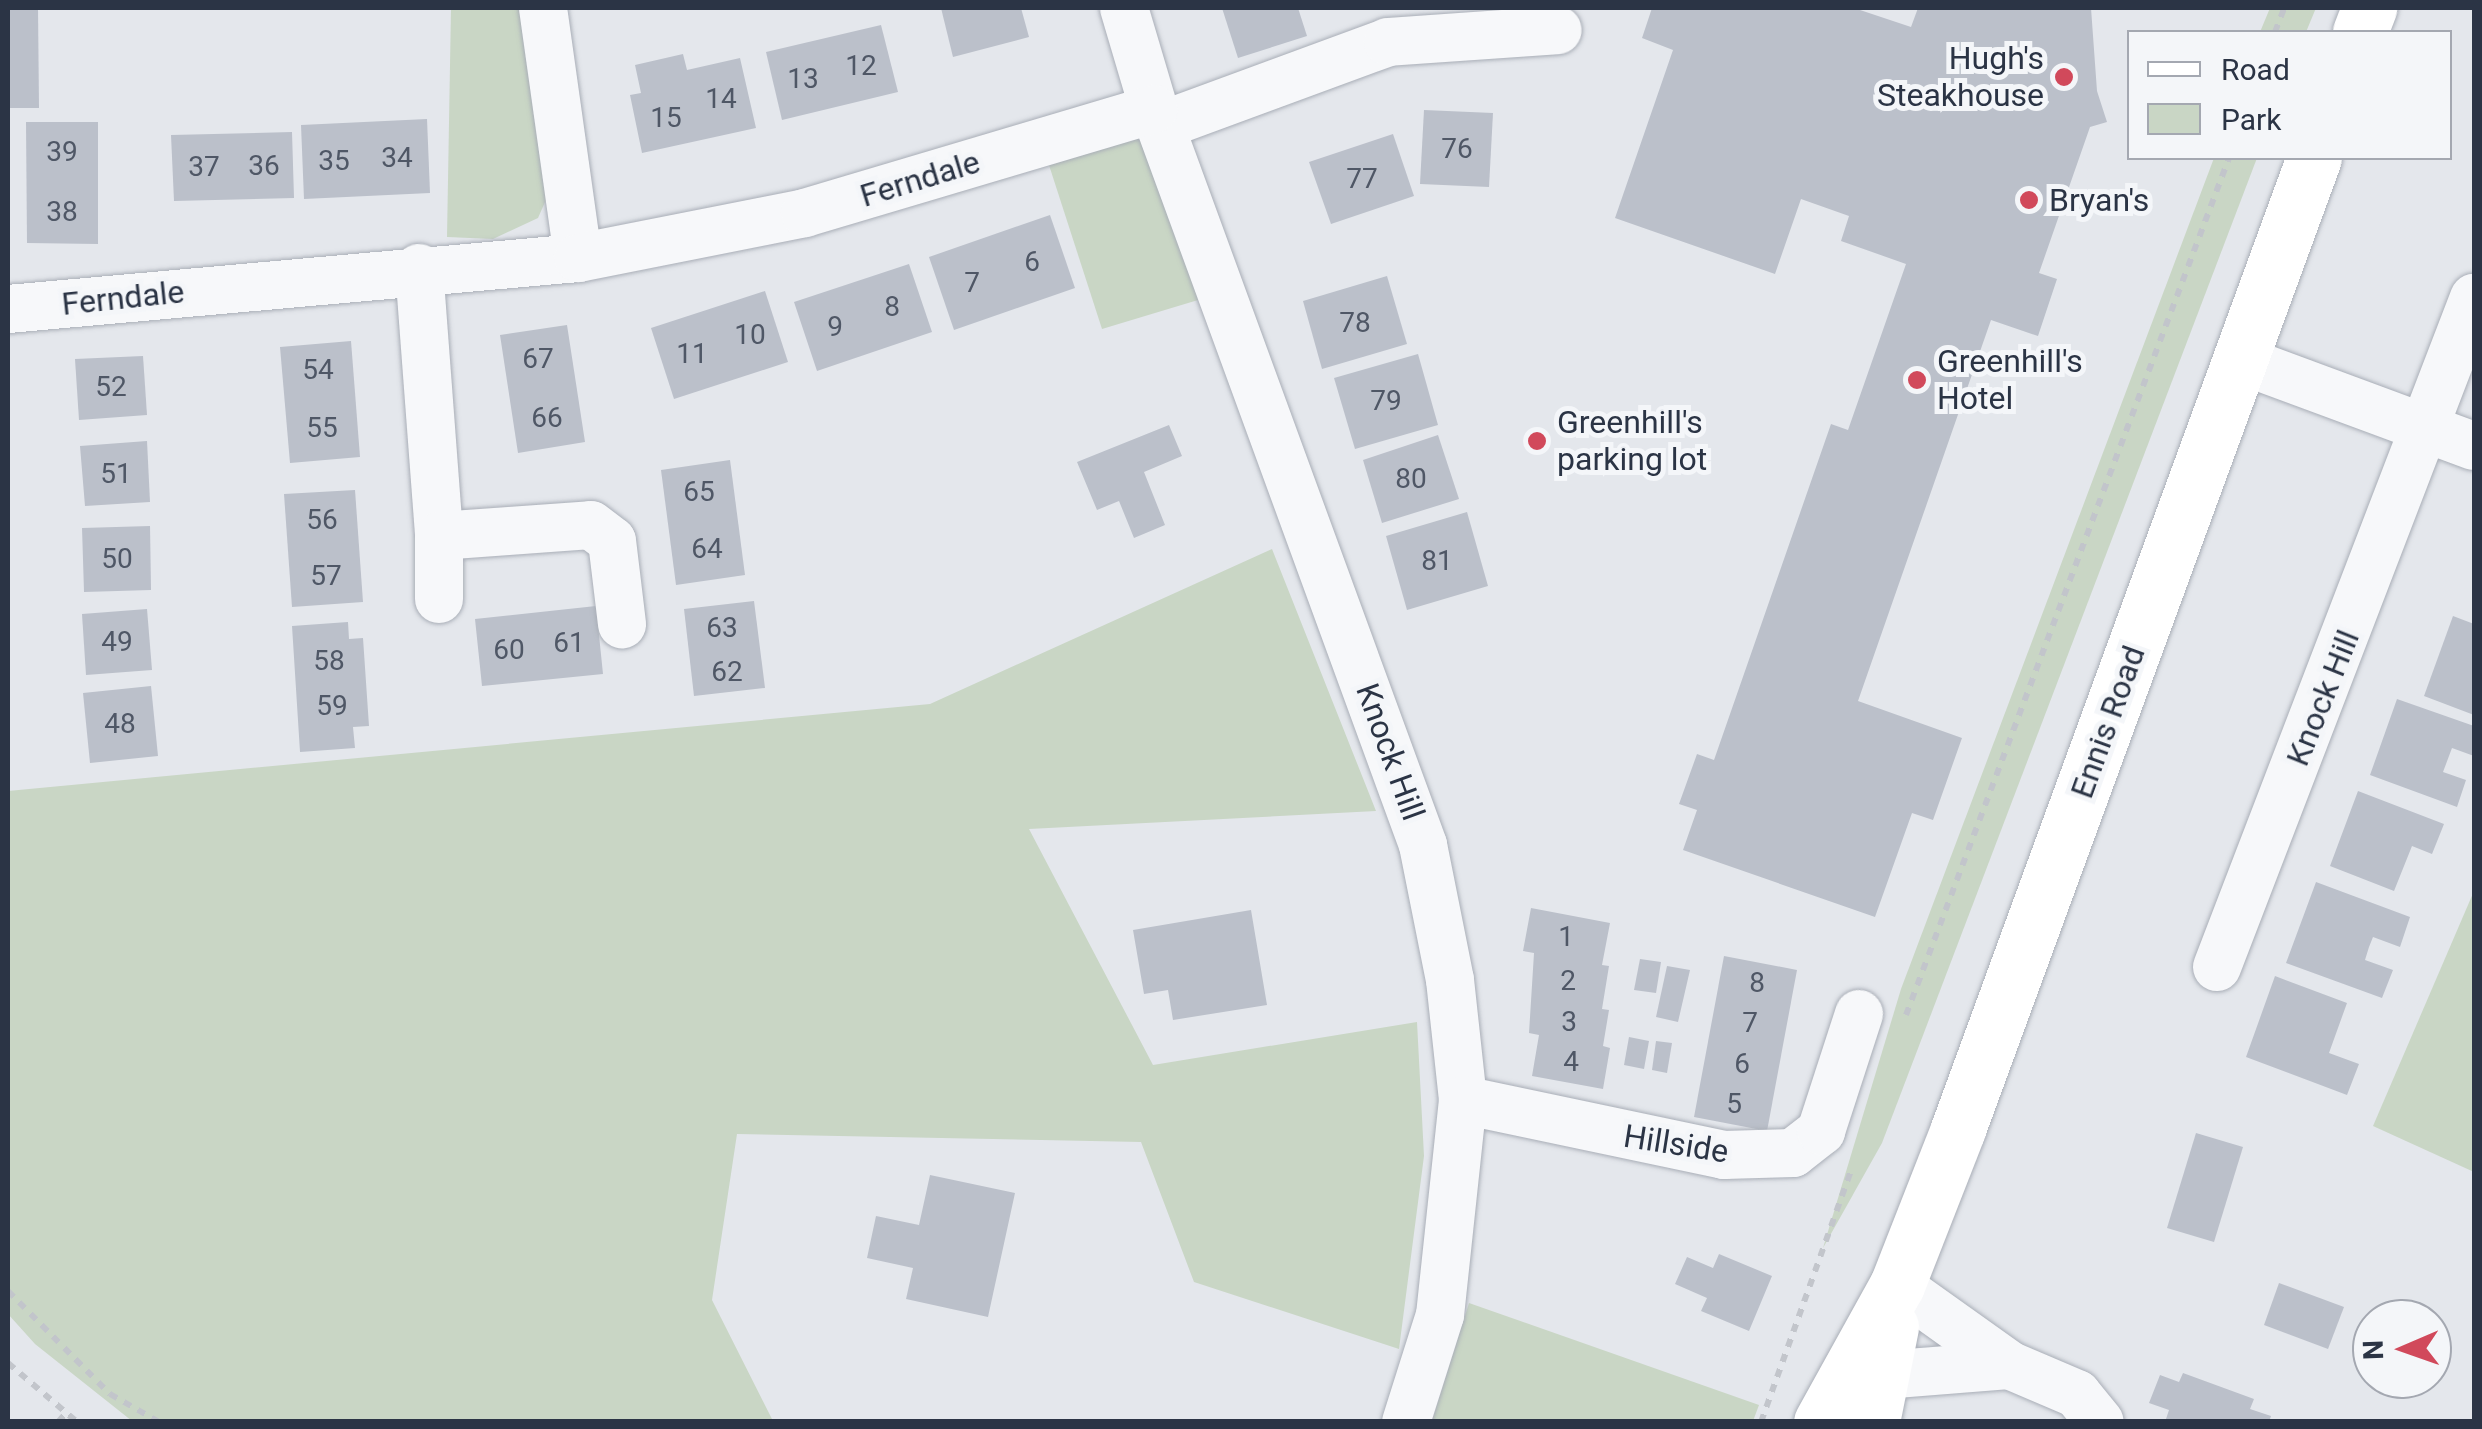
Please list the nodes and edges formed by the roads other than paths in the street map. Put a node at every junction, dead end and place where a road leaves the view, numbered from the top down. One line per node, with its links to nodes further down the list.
1 (543, 8): 6 (street)
2 (1124, 8): 4 (street)
3 (1558, 30): 4 (street, Ferndale)
4 (1159, 117): 6 (street, Ferndale); 18 (street, Knock Hill)
5 (2313, 160): 10 (main road, Ennis Road)
6 (578, 258): 7 (street, Ferndale)
7 (418, 268): 9 (street, Ferndale); 13 (street)
8 (2474, 298): 11 (street, Knock Hill)
9 (8, 309)
10 (2240, 360): 11 (street); 19 (main road, Ennis Road)
11 (2430, 428): 12 (street); 16 (street, Knock Hill)
12 (2474, 446)
13 (438, 536): 14 (street); 15 (street)
14 (439, 599)
15 (622, 624)
16 (2217, 967)
17 (1879, 1024): 18 (street, Hillside)
18 (1463, 1100): 22 (street, Knock Hill)
19 (1897, 1284): 20 (street); 21 (main road, Ennis Road); 23 (main road, Ennis Road)
20 (2009, 1365): 21 (street); 24 (street)
21 (1878, 1398)
22 (1406, 1422)
23 (1821, 1422)
24 (2100, 1422)

